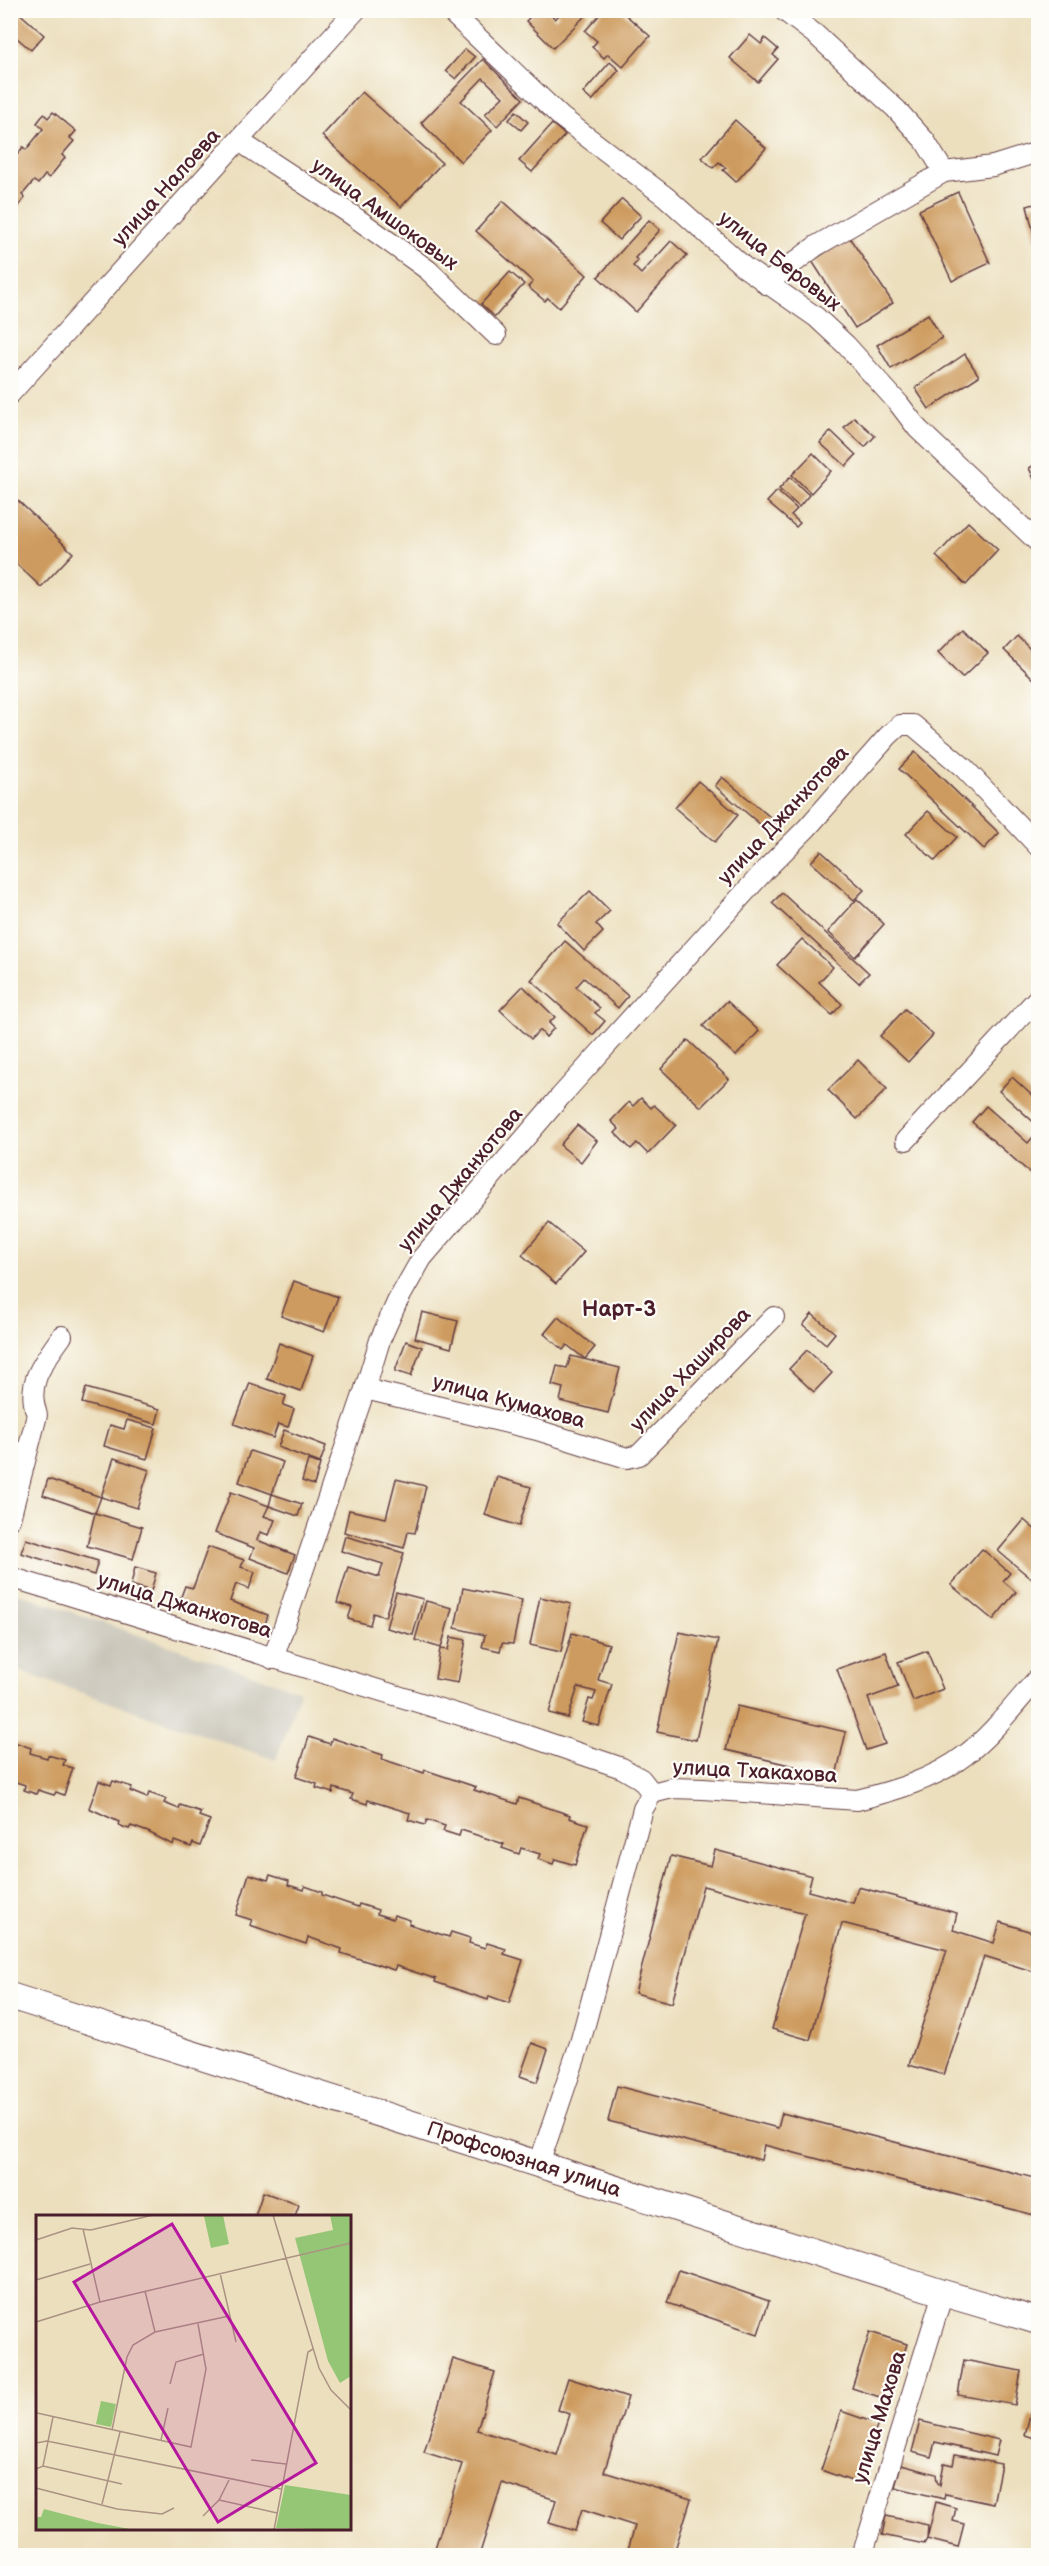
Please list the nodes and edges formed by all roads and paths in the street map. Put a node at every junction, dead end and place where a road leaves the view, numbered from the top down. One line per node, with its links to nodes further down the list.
1 (356, 10): 4 (street, улица Налоева)
2 (449, 10): 7 (street, улица Беровых)
3 (783, 10): 6 (street)
4 (239, 141): 8 (street, улица Амшоковых); 9 (street, улица Налоева)
5 (1038, 152): 6 (street)
6 (944, 172): 7 (street)
7 (766, 284): 10 (street, улица Беровых)
8 (496, 335)
9 (10, 394)
10 (1038, 542)
11 (1038, 846): 16 (street, улица Джанхотова)
12 (1038, 998): 13 (street)
13 (906, 1140)
14 (774, 1317): 17 (street, улица Хаширова)
15 (62, 1336): 18 (street)
16 (365, 1389): 17 (street, улица Кумахова); 20 (street, улица Джанхотова)
17 (639, 1455)
18 (10, 1519)
19 (10, 1577): 20 (street, улица Джанхотова)
20 (273, 1659): 22 (street, улица Тхакахова)
21 (1038, 1678): 22 (street, улица Тхакахова)
22 (652, 1793): 24 (street)
23 (10, 1996): 24 (street, Профсоюзная улица)
24 (539, 2164): 25 (street, Профсоюзная улица)
25 (943, 2293): 26 (street, Профсоюзная улица); 27 (street, улица Махова)
26 (1038, 2320)
27 (862, 2556)

